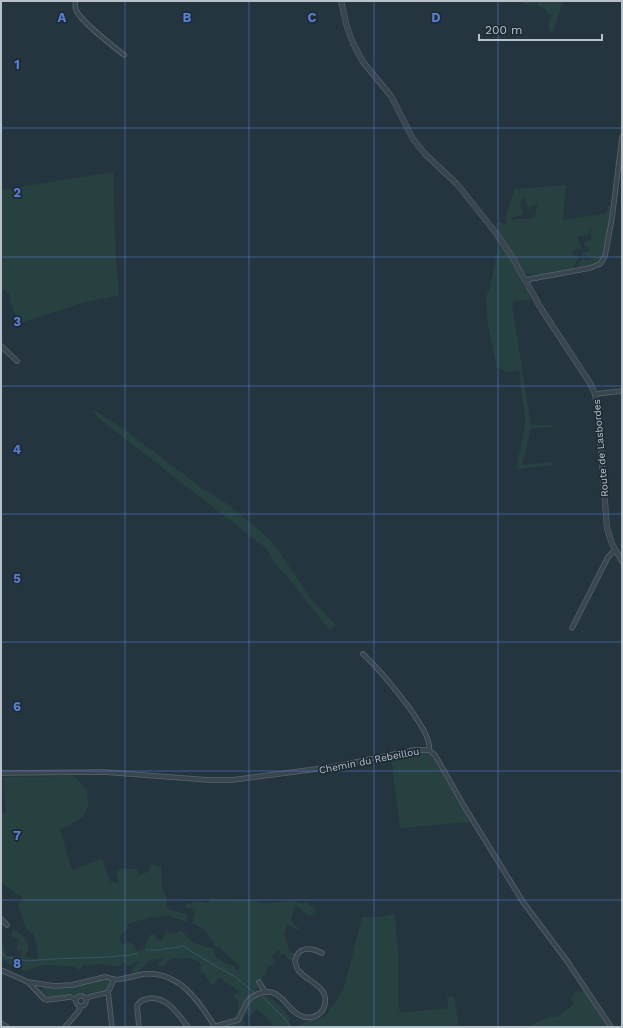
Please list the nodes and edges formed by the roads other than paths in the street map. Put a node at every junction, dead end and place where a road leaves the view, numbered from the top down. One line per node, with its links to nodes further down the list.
1 (76, 1): 3 (street)
2 (341, 1): 5 (street, Route de Lasbordes)
3 (124, 55)
4 (622, 137): 5 (street)
5 (525, 280): 9 (street, Route de Lasbordes)
6 (1, 346): 7 (street)
7 (17, 361)
8 (622, 391): 9 (street)
9 (595, 394): 10 (street, Route de Lasbordes)
10 (615, 550): 11 (street, Route de Lasbordes); 12 (street)
11 (622, 561)
12 (572, 628)
13 (363, 654): 14 (street)
14 (429, 750): 15 (street, Chemin du Rebeillou); 35 (street, Chemin du Rebeillou)
15 (1, 773)
16 (1, 919): 17 (street)
17 (7, 925)
18 (322, 953): 24 (street)
19 (1, 970): 21 (street)
20 (114, 980): 21 (street); 23 (street); 34 (street)
21 (28, 982): 26 (street)
22 (259, 982): 24 (street)
23 (108, 992): 25 (street); 31 (street)
24 (265, 992): 34 (street)
25 (86, 998): 26 (street); 27 (street)
26 (76, 999): 27 (street)
27 (80, 1006): 30 (street)
28 (1, 1023): 29 (street)
29 (7, 1027)
30 (65, 1027)
31 (112, 1027)
32 (139, 1027): 33 (street)
33 (188, 1027)
34 (214, 1027)
35 (611, 1027)

